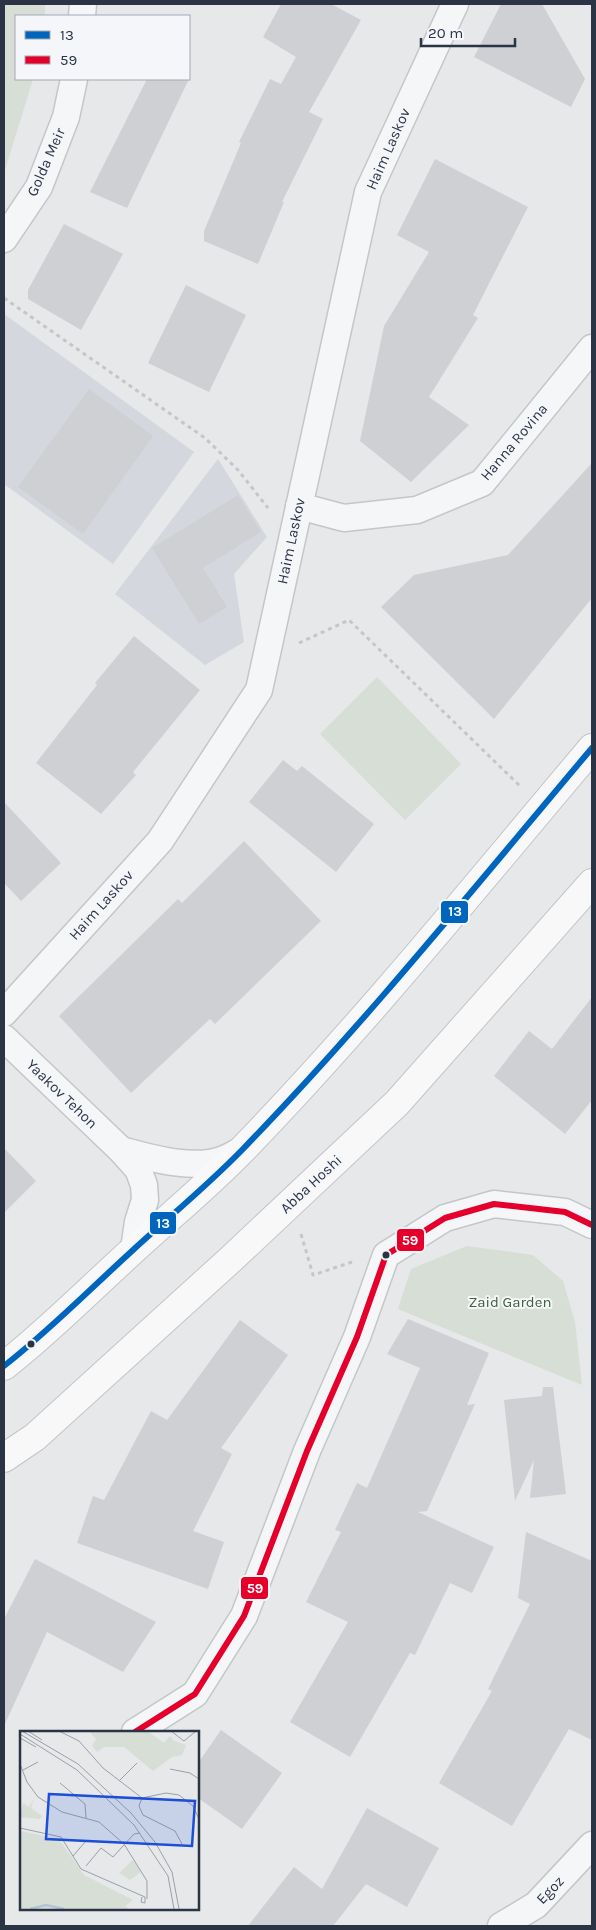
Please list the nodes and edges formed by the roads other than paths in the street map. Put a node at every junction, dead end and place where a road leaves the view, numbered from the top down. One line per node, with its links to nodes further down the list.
1 (455, 4): 5 (street, Haim Laskov)
2 (74, 80): 3 (street, Golda Meir)
3 (4, 239)
4 (592, 348): 5 (street, Hanna Rovina)
5 (299, 506): 8 (street, Haim Laskov)
6 (592, 748): 11 (main road)
7 (592, 883): 15 (main road, Abba Hoshi)
8 (4, 1013)
9 (4, 1038): 10 (street, Yaakov Tehon)
10 (121, 1150): 11 (street, Yaakov Tehon); 13 (street, Yaakov Tehon)
11 (242, 1150): 13 (main road)
12 (592, 1225): 16 (street)
13 (134, 1249): 14 (main road)
14 (4, 1366)
15 (4, 1458)
16 (137, 1731)
17 (592, 1846): 18 (street, Egoz)
18 (501, 1926)

